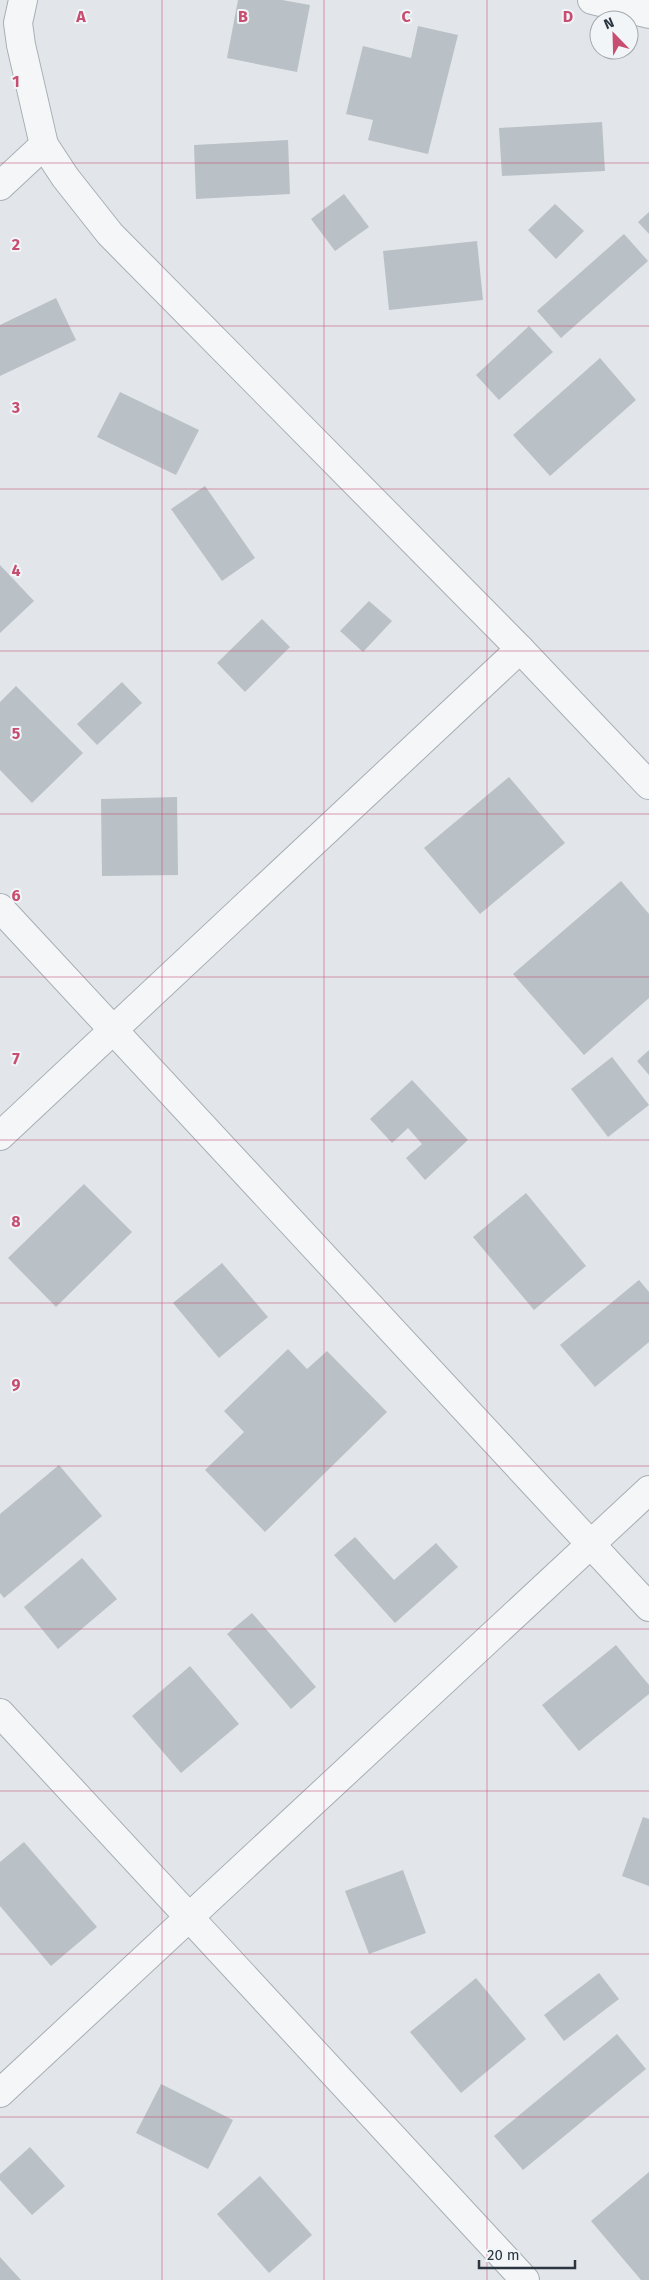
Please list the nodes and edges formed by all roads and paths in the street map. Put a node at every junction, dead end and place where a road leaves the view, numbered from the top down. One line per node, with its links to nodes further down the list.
1 (23, 0): 4 (street)
2 (592, 0): 3 (street)
3 (649, 14)
4 (44, 145): 5 (street); 6 (street)
5 (0, 186)
6 (520, 649): 7 (street); 9 (street)
7 (649, 785)
8 (0, 908): 9 (street)
9 (114, 1031): 10 (street); 12 (street)
10 (0, 1136)
11 (649, 1490): 12 (street)
12 (591, 1544): 13 (street); 15 (street)
13 (649, 1607)
14 (0, 1713): 15 (street)
15 (189, 1916): 16 (street); 17 (street)
16 (0, 2093)
17 (525, 2280)

